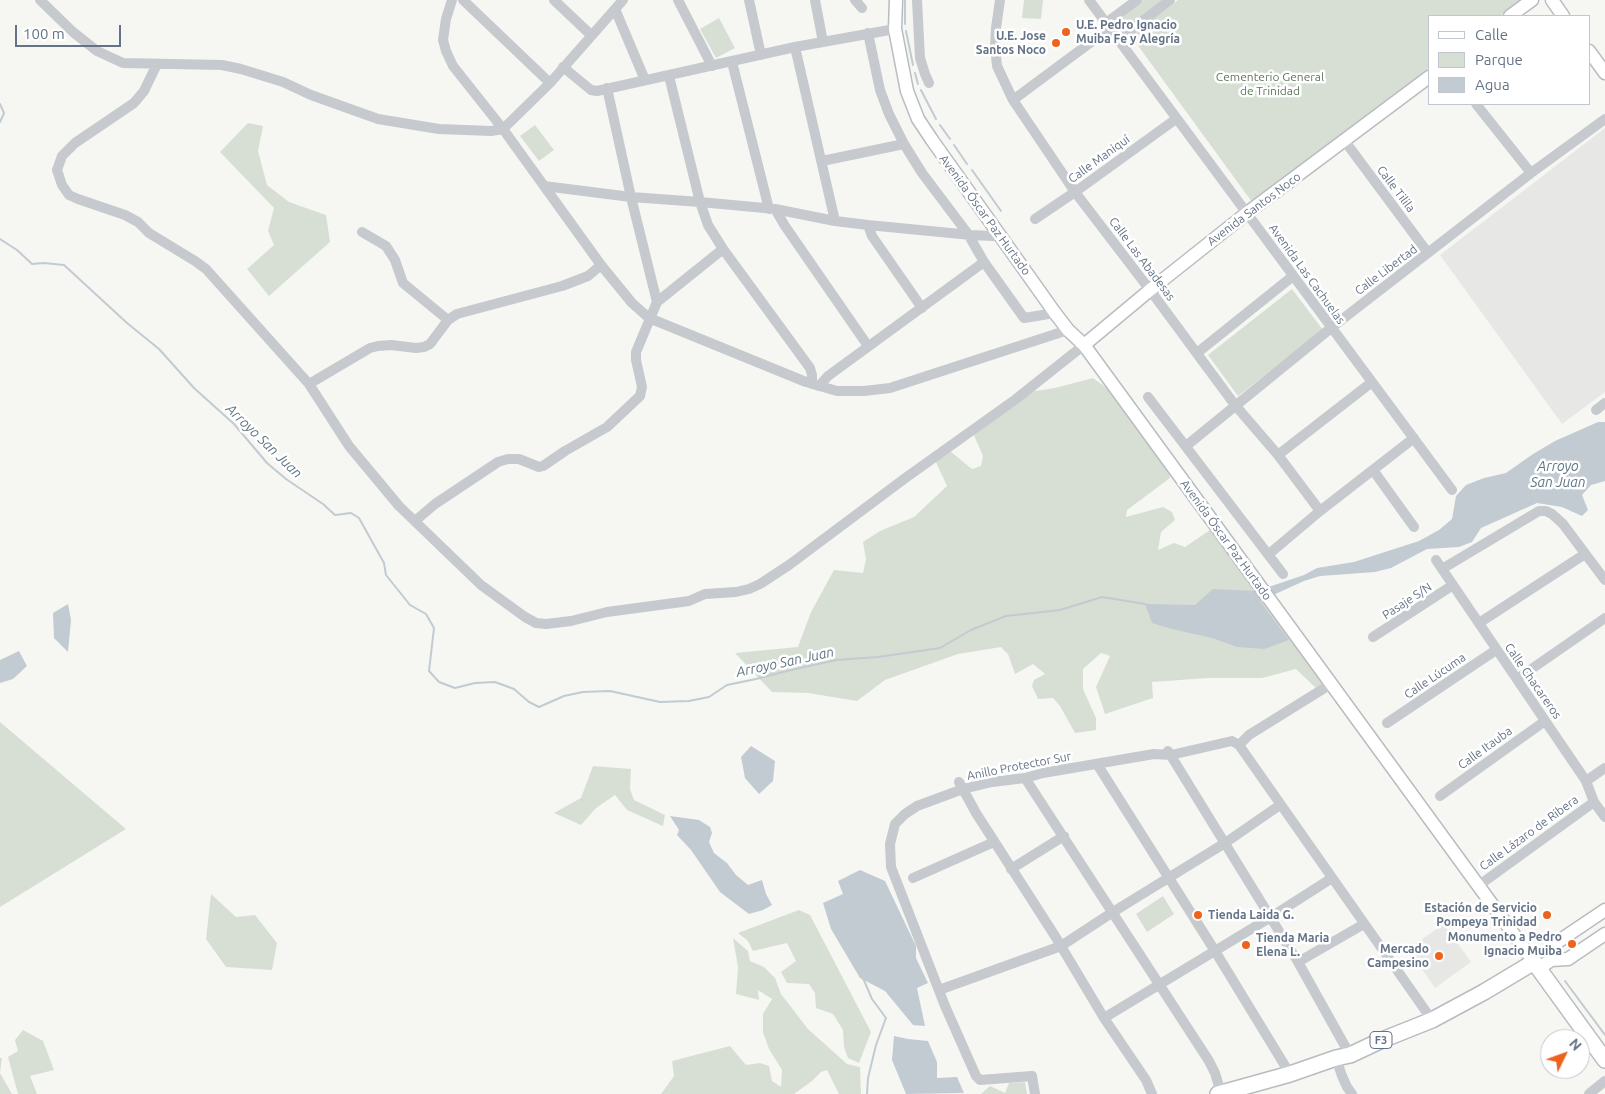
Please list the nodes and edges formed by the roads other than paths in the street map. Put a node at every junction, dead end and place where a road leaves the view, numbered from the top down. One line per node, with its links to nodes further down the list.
1 (40, 0): 30 (street)
2 (452, 0): 44 (street)
3 (463, 0): 37 (street)
4 (554, 0): 23 (street)
5 (623, 0): 17 (street)
6 (678, 0): 31 (street)
7 (749, 0): 28 (street)
8 (815, 0): 25 (street)
9 (896, 0): 21 (main road, Avenida Óscar Paz Hurtado)
10 (917, 0): 38 (street)
11 (1000, 0): 40 (street, Calle Las Abadesas)
12 (1089, 0): 20 (street, Avenida Las Cachuelas)
13 (1137, 0): 20 (street)
14 (1170, 0): 24 (street)
15 (1532, 0): 18 (main road)
16 (1552, 0): 19 (main road)
17 (615, 9): 23 (street); 36 (street)
18 (1511, 15)
19 (1563, 15)
20 (1108, 26): 24 (street, Avenida Las Cachuelas); 40 (street)
21 (896, 29): 22 (street); 60 (main road, Avenida Óscar Paz Hurtado)
22 (868, 33): 25 (street); 46 (street)
23 (591, 35): 32 (street)
24 (1118, 40): 42 (street, Avenida Las Cachuelas)
25 (824, 42): 26 (street)
26 (795, 47): 28 (street); 47 (street)
27 (1590, 52): 33 (main road)
28 (761, 55): 29 (street)
29 (732, 62): 31 (street); 53 (street)
30 (157, 64): 44 (street); 78 (street)
31 (712, 66): 34 (street)
32 (563, 68): 37 (street); 39 (street)
33 (1605, 73)
34 (668, 76): 36 (street); 52 (street)
35 (1428, 78): 45 (main road, Avenida Santos Noco)
36 (644, 80): 39 (street)
37 (550, 83): 44 (street)
38 (929, 83)
39 (607, 88): 51 (street)
40 (1013, 100): 50 (street, Calle Las Abadesas)
41 (1477, 105): 48 (street)
42 (1176, 119): 50 (street, Calle Maniquí); 54 (street, Avenida Las Cachuelas)
43 (1605, 119): 48 (street, Calle Libertad)
44 (503, 129): 49 (street)
45 (1344, 140): 54 (main road, Avenida Santos Noco); 62 (street, Calle Tilila)
46 (904, 144): 47 (street); 59 (street)
47 (822, 161): 56 (street)
48 (1532, 173): 62 (street, Calle Libertad)
49 (544, 186): 51 (street); 64 (street)
50 (1075, 192): 55 (street, Calle Maniquí); 66 (street, Calle Las Abadesas)
51 (631, 197): 52 (street); 67 (street)
52 (700, 202): 53 (street); 61 (street)
53 (772, 209): 56 (street); 75 (street)
54 (1247, 213): 65 (street, Avenida Las Cachuelas); 66 (main road, Avenida Santos Noco)
55 (1035, 219)
56 (836, 221): 57 (street)
57 (868, 225): 59 (street); 68 (street)
58 (362, 232): 71 (street)
59 (969, 235): 60 (street); 63 (street)
60 (996, 235): 69 (main road, Avenida Óscar Paz Hurtado)
61 (723, 249): 67 (street); 79 (street)
62 (1428, 253): 72 (street, Calle Libertad)
63 (984, 262): 68 (street); 69 (street)
64 (601, 265): 70 (street); 71 (street)
65 (1293, 276): 72 (street, Avenida Las Cachuelas); 76 (street)
66 (1150, 290): 74 (main road, Avenida Santos Noco); 76 (street, Calle Las Abadesas)
67 (657, 302): 70 (street)
68 (922, 308): 75 (street)
69 (1055, 313): 73 (main road, Avenida Óscar Paz Hurtado)
70 (649, 318): 79 (street); 90 (street)
71 (448, 320): 78 (street)
72 (1331, 328): 77 (street, Avenida Las Cachuelas); 82 (street, Calle Libertad)
73 (1068, 330): 74 (main road, Avenida Óscar Paz Hurtado); 79 (street)
74 (1084, 344): 90 (street); 102 (main road, Avenida Óscar Paz Hurtado)
75 (868, 346): 79 (street)
76 (1197, 353): 82 (street, Calle Las Abadesas)
77 (1372, 382): 84 (street, Avenida Las Cachuelas); 86 (street)
78 (309, 384): 90 (street)
79 (816, 385)
80 (1148, 397): 85 (street)
81 (1605, 403): 83 (street)
82 (1235, 405): 85 (street, Calle Libertad); 86 (street, Calle Las Abadesas)
83 (1596, 410)
84 (1414, 438): 87 (street); 88 (street, Avenida Las Cachuelas)
85 (1186, 446): 92 (street)
86 (1278, 454): 89 (street, Calle Las Abadesas)
87 (1373, 470): 89 (street); 91 (street)
88 (1452, 490)
89 (1320, 511): 92 (street)
90 (415, 521)
91 (1414, 527)
92 (1268, 554): 94 (street)
93 (1585, 554): 95 (street); 96 (street, Calle Chacareros); 98 (street)
94 (1283, 574)
95 (1605, 580)
96 (1454, 585): 98 (street, Calle Chacareros); 99 (street, Pasaje S/N)
97 (1605, 618): 101 (street)
98 (1479, 623): 100 (street, Calle Chacareros)
99 (1373, 637)
100 (1496, 650): 101 (street, Calle Chacareros); 104 (street, Calle Lúcuma)
101 (1517, 680): 103 (street, Calle Chacareros)
102 (1331, 684): 105 (street); 123 (main road, Avenida Óscar Paz Hurtado)
103 (1545, 721): 110 (street, Calle Chacareros); 112 (street, Calle Itauba)
104 (1387, 723)
105 (1239, 745): 106 (street, Anillo Protector Sur); 114 (street)
106 (1168, 751): 107 (street, Anillo Protector Sur); 118 (street)
107 (1098, 764): 109 (street, Anillo Protector Sur); 121 (street)
108 (1605, 768): 110 (street, Calle Lázaro de Ribera)
109 (1025, 778): 111 (street, Anillo Protector Sur); 116 (street)
110 (1586, 782): 113 (street, Calle Chacareros)
111 (961, 786): 117 (street); 134 (street, Anillo Protector Sur)
112 (1440, 796)
113 (1594, 802): 115 (street, Calle Chacareros); 123 (street, Calle Lázaro de Ribera)
114 (1280, 805): 118 (street); 122 (street)
115 (1605, 817)
116 (1064, 836): 119 (street); 125 (street)
117 (994, 842): 119 (street); 120 (street)
118 (1225, 843): 121 (street); 126 (street)
119 (1011, 869): 129 (street)
120 (914, 878)
121 (1169, 878): 125 (street); 130 (street)
122 (1332, 878): 126 (street); 127 (street)
123 (1478, 886): 132 (main road, Avenida Óscar Paz Hurtado)
124 (1605, 910): 132 (main road)
125 (1113, 912): 129 (street); 133 (street)
126 (1271, 917): 130 (street); 131 (street)
127 (1364, 924): 131 (street); 136 (street)
128 (1605, 934): 132 (main road)
129 (1061, 946): 134 (street); 135 (street)
130 (1215, 951): 133 (street); 139 (street)
131 (1298, 962): 137 (street)
132 (1541, 964): 136 (highway, F3); 138 (highway, Avenida Óscar Paz Hurtado)
133 (1159, 985): 135 (street); 143 (street)
134 (939, 990): 141 (street, Anillo Protector Sur)
135 (1104, 1018): 142 (street)
136 (1432, 1020): 137 (highway, F3)
137 (1343, 1056): 139 (highway, F3); 144 (street)
138 (1605, 1060)
139 (1290, 1074): 143 (highway, F3)
140 (1605, 1081): 145 (street)
141 (1035, 1094)
142 (1152, 1094)
143 (1220, 1094)
144 (1352, 1094)
145 (1589, 1094)

